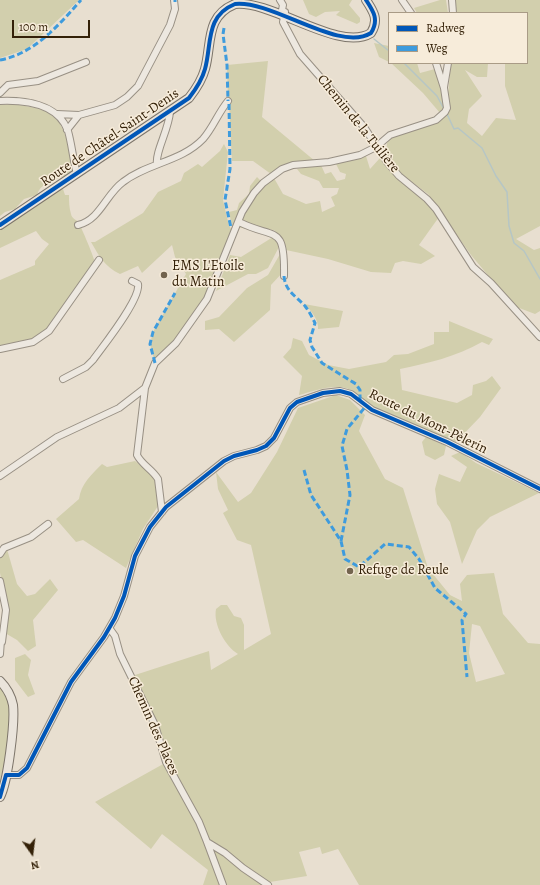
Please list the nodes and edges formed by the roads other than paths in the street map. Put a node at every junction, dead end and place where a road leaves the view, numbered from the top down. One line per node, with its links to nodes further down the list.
1 (174, 0): 18 (street)
2 (280, 0): 6 (street, Chemin de la Tuilière)
3 (366, 0): 6 (main road, Route de Châtel-Saint-Denis)
4 (402, 0): 7 (street)
5 (452, 0): 8 (street)
6 (284, 11): 16 (main road, Route de Châtel-Saint-Denis); 20 (street, Chemin de la Tuilière)
7 (410, 12)
8 (452, 12)
9 (86, 62): 13 (street)
10 (436, 64): 12 (street)
11 (448, 64): 12 (street)
12 (444, 88): 20 (street)
13 (0, 93)
14 (0, 101): 17 (street)
15 (228, 101): 21 (street)
16 (170, 112): 21 (street); 22 (main road, Route de Châtel-Saint-Denis)
17 (57, 114): 18 (street); 19 (street)
18 (79, 115): 19 (street)
19 (68, 130): 22 (street)
20 (376, 147): 23 (street); 29 (street, Chemin de la Tuilière)
21 (157, 164): 25 (street)
22 (77, 174): 24 (main road, Route de Châtel-Saint-Denis)
23 (239, 222): 27 (street); 32 (street)
24 (0, 225)
25 (78, 225)
26 (99, 260): 30 (street)
27 (284, 276)
28 (132, 281): 31 (street)
29 (540, 337)
30 (0, 349)
31 (63, 379)
32 (145, 388): 33 (street); 35 (street)
33 (0, 476)
34 (540, 489): 35 (street, Route du Mont-Pèlerin)
35 (162, 512): 40 (street, Route du Mont-Pèlerin)
36 (48, 524): 37 (street)
37 (0, 554)
38 (0, 581): 41 (street)
39 (0, 628): 41 (street)
40 (110, 629): 44 (street, Route du Mont-Pèlerin); 46 (street, Chemin des Places)
41 (2, 642): 42 (street)
42 (0, 654)
43 (0, 681): 44 (main road)
44 (6, 775): 45 (main road)
45 (0, 797)
46 (207, 842): 47 (street, Chemin des Places); 48 (street)
47 (223, 885)
48 (268, 885)

